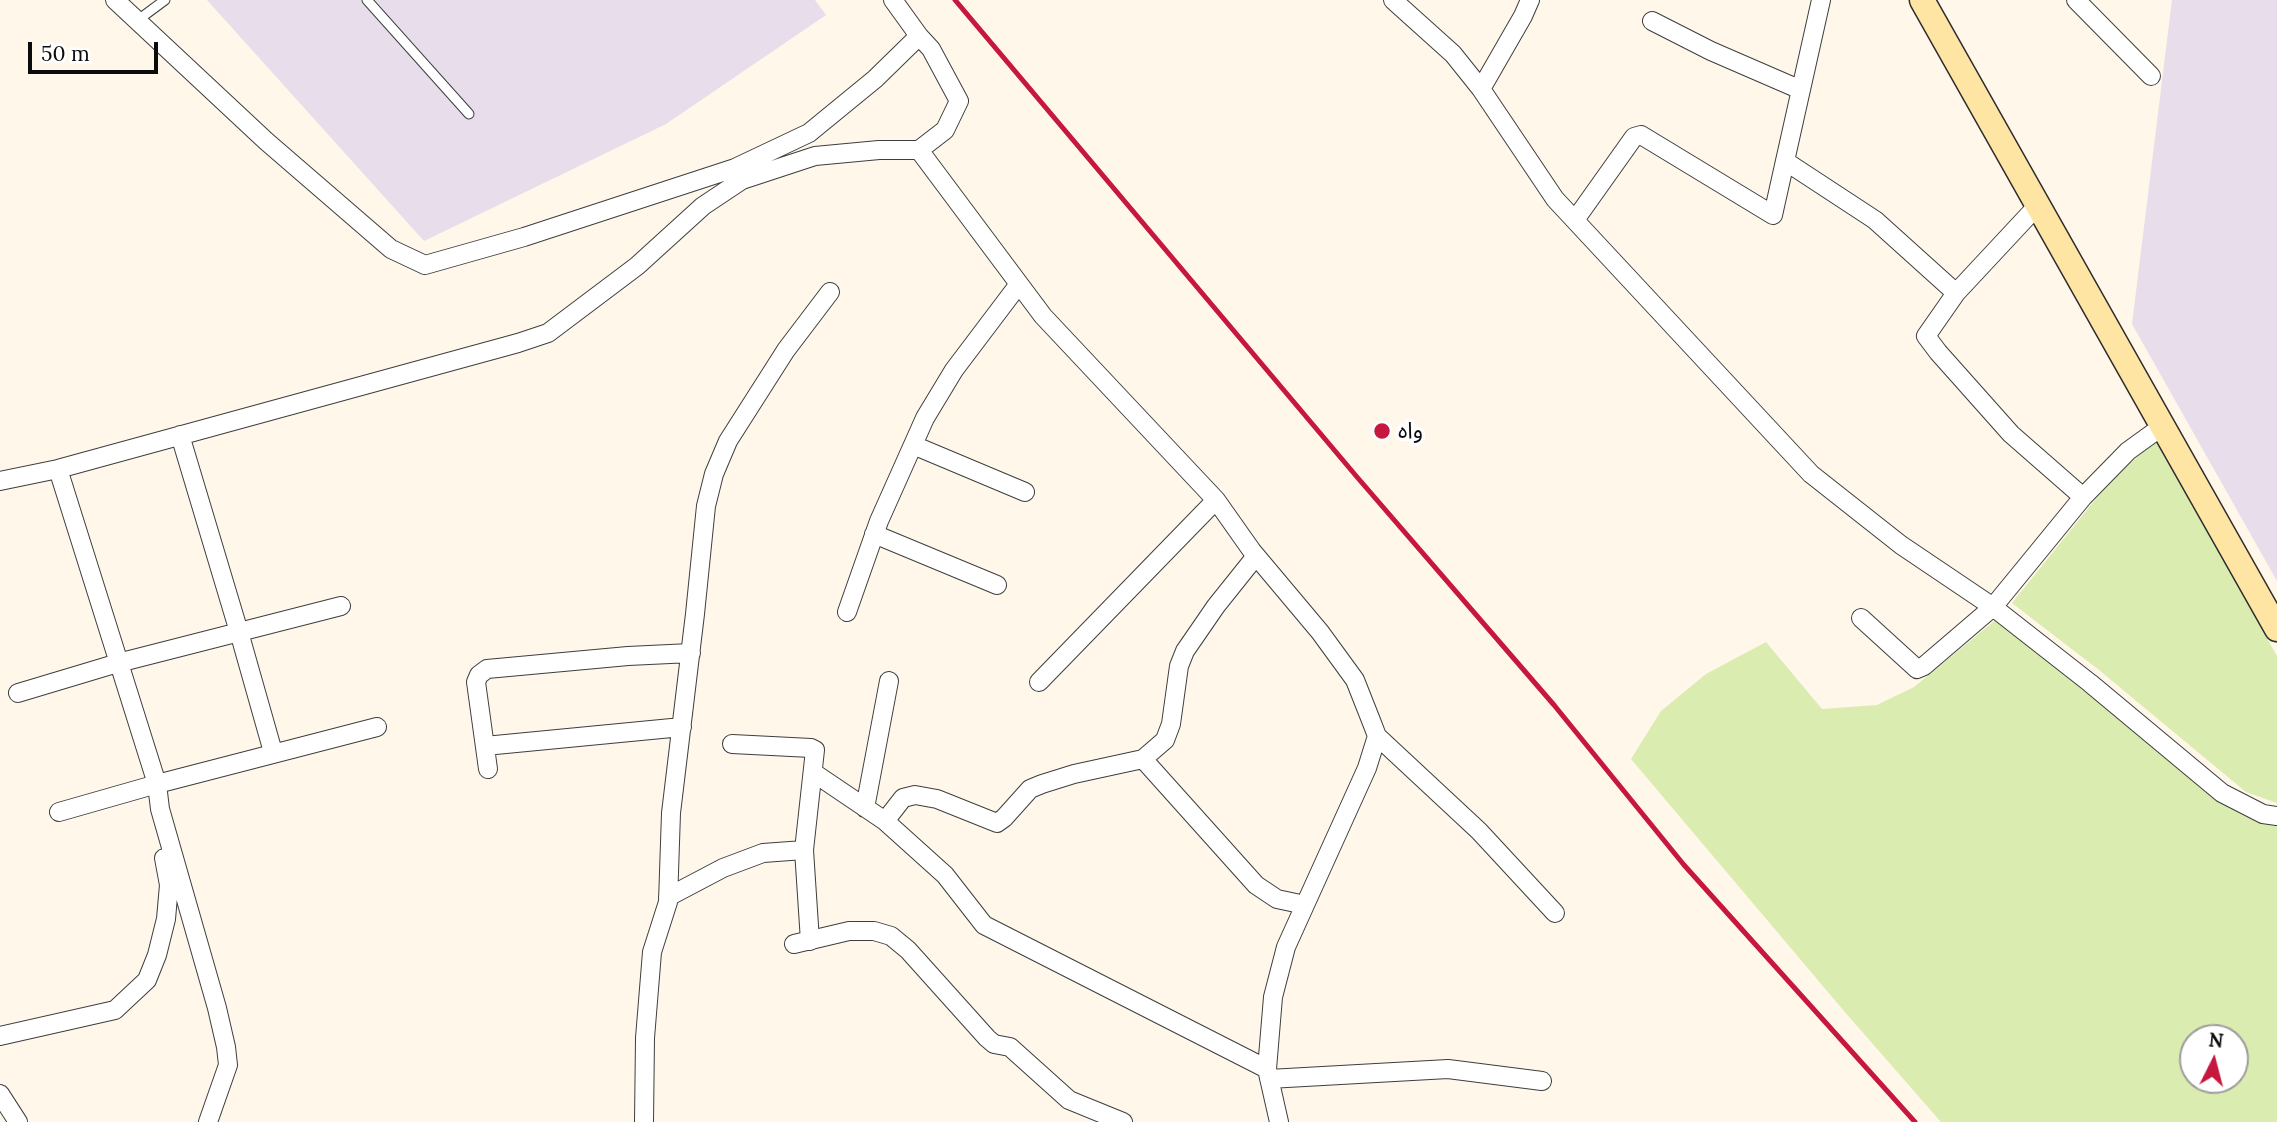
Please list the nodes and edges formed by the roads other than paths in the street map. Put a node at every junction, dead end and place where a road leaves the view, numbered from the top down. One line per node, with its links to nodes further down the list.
1 (115, 0): 11 (street)
2 (165, 0): 11 (lane)
3 (366, 0): 17 (lane)
4 (893, 0): 13 (street)
5 (1393, 0): 10 (street)
6 (1530, 0): 15 (street)
7 (1821, 0): 16 (street)
8 (1922, 0): 20 (main road)
9 (2076, 0): 14 (street)
10 (1412, 6): 15 (street)
11 (138, 20): 13 (street)
12 (1652, 21): 16 (street)
13 (919, 36): 18 (street)
14 (2151, 76)
15 (1481, 89): 21 (street)
16 (1801, 90): 19 (street)
17 (469, 114)
18 (919, 150): 22 (street); 26 (street)
19 (1785, 160): 21 (street); 24 (street)
20 (2039, 204): 24 (street); 25 (main road)
21 (1575, 220): 37 (street)
22 (1019, 284): 27 (street); 32 (street)
23 (830, 292): 42 (street)
24 (1956, 293): 31 (street)
25 (2164, 425): 31 (street); 40 (main road)
26 (180, 435): 28 (street); 41 (street)
27 (913, 445): 30 (street); 33 (street)
28 (58, 469): 29 (street); 43 (street)
29 (0, 481)
30 (1025, 492)
31 (2082, 497): 37 (street)
32 (1216, 500): 34 (street); 45 (street)
33 (874, 534): 35 (street); 38 (street)
34 (1256, 556): 49 (street); 53 (street)
35 (997, 585)
36 (341, 606): 41 (street)
37 (1993, 607): 39 (street); 60 (street)
38 (847, 612)
39 (1861, 618)
40 (2277, 629)
41 (239, 632): 43 (street); 52 (street)
42 (691, 653): 48 (street); 51 (street)
43 (118, 663): 46 (street); 56 (street)
44 (890, 681): 57 (street)
45 (1039, 682)
46 (18, 693)
47 (377, 727): 52 (street)
48 (682, 727): 51 (street); 63 (street)
49 (1377, 736): 64 (street); 65 (street)
50 (732, 744): 55 (street)
51 (485, 746): 54 (street)
52 (273, 752): 56 (street)
53 (1143, 759): 61 (street); 64 (street)
54 (488, 769)
55 (814, 773): 57 (street); 62 (street)
56 (157, 784): 58 (street); 59 (street)
57 (865, 808): 61 (street)
58 (160, 809): 66 (street); 71 (street)
59 (59, 813)
60 (2277, 816)
61 (885, 821): 67 (street)
62 (804, 850): 63 (street); 73 (street)
63 (668, 897): 72 (street)
64 (1305, 905): 67 (street)
65 (1555, 913)
66 (0, 1036)
67 (1268, 1074): 68 (street); 74 (street)
68 (1542, 1081)
69 (0, 1094): 70 (street)
70 (18, 1122)
71 (208, 1122)
72 (644, 1122)
73 (1123, 1122)
74 (1279, 1122)

